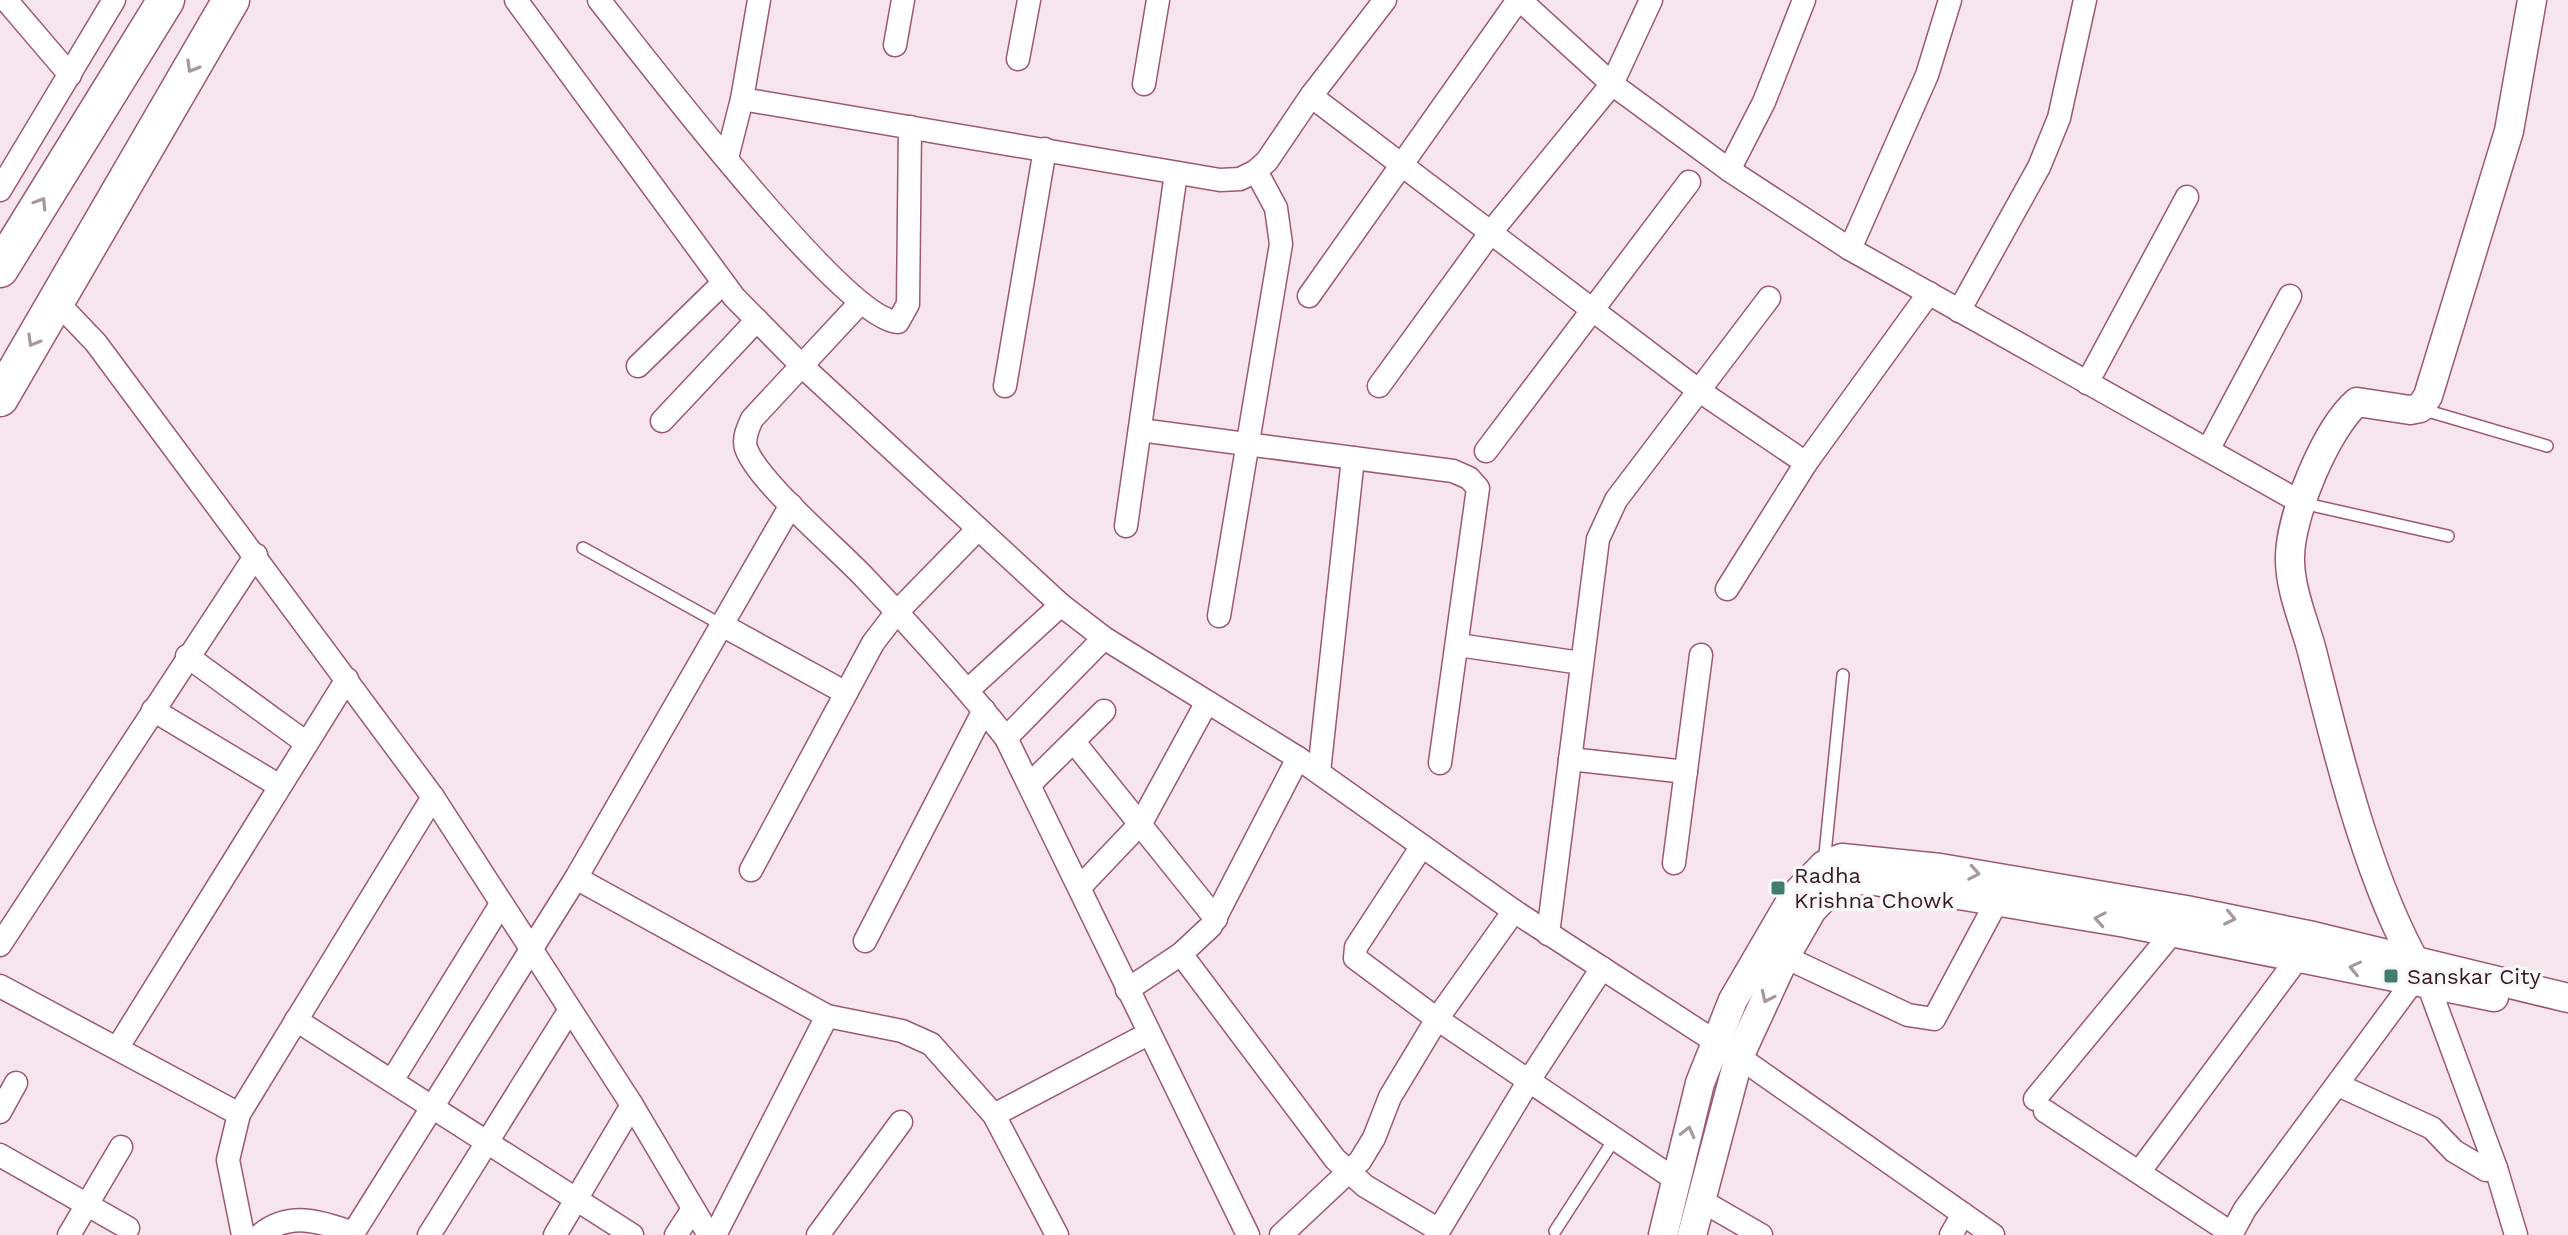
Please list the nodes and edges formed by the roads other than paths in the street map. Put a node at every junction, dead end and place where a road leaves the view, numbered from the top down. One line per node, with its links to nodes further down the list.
1 (6, 0): 20 (street)
2 (114, 0): 20 (street)
3 (166, 0): 37 (highway, one-way to 3)
4 (231, 0): 43 (highway, one-way to 43)
5 (516, 0): 38 (street)
6 (599, 0): 27 (street)
7 (759, 0): 24 (street)
8 (903, 0): 18 (street)
9 (1029, 0): 19 (street)
10 (1158, 0): 21 (street)
11 (1519, 0): 22 (street); 28 (street)
12 (1651, 0): 22 (street)
13 (1804, 0): 29 (street)
14 (1950, 0): 36 (street)
15 (2085, 0): 46 (street)
16 (2532, 0): 55 (street)
17 (1375, 3): 23 (street)
18 (895, 45)
19 (1018, 59)
20 (70, 75): 33 (street)
21 (1144, 84)
22 (1612, 84): 29 (street); 35 (street)
23 (1311, 96): 28 (street); 30 (street)
24 (742, 99): 25 (street); 27 (street)
25 (910, 127): 26 (street); 44 (street)
26 (1045, 149): 31 (street); 51 (street)
27 (727, 158): 44 (street)
28 (1400, 165): 35 (street); 40 (street)
29 (1729, 170): 36 (street)
30 (1256, 171): 31 (street); 58 (street)
31 (1176, 173): 57 (street)
32 (1689, 182): 45 (street)
33 (0, 190)
34 (2187, 197): 50 (street)
35 (1491, 232): 45 (street); 52 (street)
36 (1850, 249): 39 (street)
37 (0, 269)
38 (723, 283): 47 (street); 49 (street)
39 (1929, 293): 46 (street); 63 (street)
40 (1309, 296)
41 (2290, 296): 60 (street)
42 (1769, 298): 53 (street)
43 (56, 301): 54 (highway, one-way to 54); 70 (street)
44 (860, 303): 48 (street)
45 (1593, 309): 53 (street); 61 (street)
46 (1959, 311): 50 (street)
47 (757, 320): 48 (street); 56 (street)
48 (801, 365): 65 (street); 67 (street)
49 (638, 366)
50 (2087, 383): 60 (street)
51 (1005, 386)
52 (1379, 386)
53 (1698, 390): 63 (street); 80 (street)
54 (0, 398)
55 (2420, 408): 59 (lane); 64 (street)
56 (662, 421)
57 (1140, 430): 58 (street); 66 (street)
58 (1246, 444): 62 (street); 74 (street)
59 (2547, 446)
60 (2209, 448): 64 (street)
61 (1486, 451)
62 (1353, 458): 77 (street); 95 (street)
63 (1806, 463): 71 (street)
64 (2302, 503): 68 (lane); 120 (street)
65 (791, 505): 73 (street); 75 (street)
66 (1126, 526)
67 (978, 529): 72 (street); 73 (street)
68 (2448, 536)
69 (583, 548): 75 (lane)
70 (256, 555): 79 (street); 82 (street)
71 (1727, 589)
72 (1061, 605): 76 (street); 83 (street)
73 (896, 613): 83 (street); 84 (street)
74 (1219, 616)
75 (722, 625): 84 (street); 105 (street)
76 (1104, 638): 85 (street); 89 (street)
77 (1458, 645): 80 (street); 94 (street)
78 (1701, 655): 96 (street)
79 (187, 656): 86 (street); 90 (street)
80 (1581, 663): 93 (street)
81 (1843, 675): 103 (lane)
82 (347, 679): 90 (street); 99 (street)
83 (968, 690): 87 (street)
84 (846, 693): 104 (street)
85 (1207, 702): 92 (street); 100 (street)
86 (153, 710): 98 (street); 114 (street)
87 (984, 710): 89 (street); 113 (street)
88 (1104, 711): 91 (street)
89 (1006, 738): 97 (street)
90 (305, 742): 98 (street)
91 (1074, 742): 97 (street); 100 (street)
92 (1298, 758): 95 (street); 110 (street)
93 (1570, 759): 96 (street); 112 (street)
94 (1440, 763)
95 (1319, 772): 101 (street)
96 (1686, 772): 102 (street)
97 (1030, 784): 106 (street)
98 (278, 785): 131 (street)
99 (433, 797): 108 (street); 128 (street)
100 (1141, 823): 106 (street); 110 (street)
101 (1422, 846): 109 (street); 127 (street)
102 (1674, 863)
103 (1824, 865): 115 (street, one-way to 115); 130 (street)
104 (751, 870)
105 (576, 878): 116 (street); 125 (street)
106 (1080, 887): 122 (street)
107 (1997, 901): 111 (street, one-way to 107); 118 (street); 118 (street)
108 (501, 904): 116 (street); 133 (street)
109 (1514, 911): 112 (street); 127 (street)
110 (1216, 919): 117 (street)
111 (2173, 932): 115 (street); 148 (street)
112 (1548, 934): 119 (street)
113 (865, 941)
114 (0, 945)
115 (2306, 946): 120 (street); 148 (street)
116 (530, 950): 124 (street); 137 (street)
117 (1181, 954): 122 (street); 149 (street)
118 (1785, 957): 132 (street, one-way to 132)
119 (1602, 968): 130 (street); 134 (street)
120 (2418, 974): 123 (street); 126 (street); 136 (street); 147 (street)
121 (0, 986): 131 (street)
122 (1127, 990): 129 (street)
123 (2568, 998)
124 (569, 1011): 138 (street); 144 (street)
125 (827, 1016): 141 (street); 168 (street)
126 (2568, 1016)
127 (1437, 1019): 134 (street); 149 (street)
128 (296, 1020): 133 (street); 140 (street)
129 (1148, 1034): 141 (street); 171 (street)
130 (1715, 1041): 132 (street); 150 (street, one-way to 130)
131 (118, 1047): 140 (street)
132 (1739, 1057): 152 (street); 155 (street)
133 (393, 1079): 137 (street)
134 (1530, 1079): 143 (street); 158 (street)
135 (16, 1083): 139 (street)
136 (2338, 1085): 147 (street); 160 (street)
137 (431, 1105): 144 (street); 159 (street)
138 (632, 1105): 151 (street); 154 (street)
139 (0, 1112)
140 (239, 1114): 162 (street)
141 (994, 1115): 170 (street)
142 (901, 1122): 169 (street)
143 (1615, 1138): 150 (street); 157 (lane)
144 (486, 1140): 151 (street); 164 (street)
145 (121, 1147): 153 (street)
146 (0, 1155): 153 (street)
147 (2496, 1168): 178 (street)
148 (2140, 1171): 160 (street)
149 (1348, 1173): 158 (street); 172 (street)
150 (1676, 1180): 173 (street)
151 (577, 1197): 165 (street); 166 (street)
152 (1702, 1201): 174 (street); 175 (street)
153 (88, 1204): 156 (street); 161 (street)
154 (693, 1209): 167 (street); 168 (street)
155 (1963, 1214): 176 (street); 177 (street)
156 (128, 1228)
157 (1555, 1231)
158 (1438, 1232)
159 (353, 1234): 163 (street)
160 (2231, 1234)
161 (69, 1235)
162 (243, 1235)
163 (260, 1235)
164 (429, 1235)
165 (555, 1235)
166 (632, 1235)
167 (676, 1235)
168 (712, 1235)
169 (818, 1235)
170 (1057, 1235)
171 (1248, 1235)
172 (1281, 1235)
173 (1663, 1235)
174 (1692, 1235)
175 (1761, 1235)
176 (1951, 1235)
177 (1993, 1235)
178 (2516, 1235)

